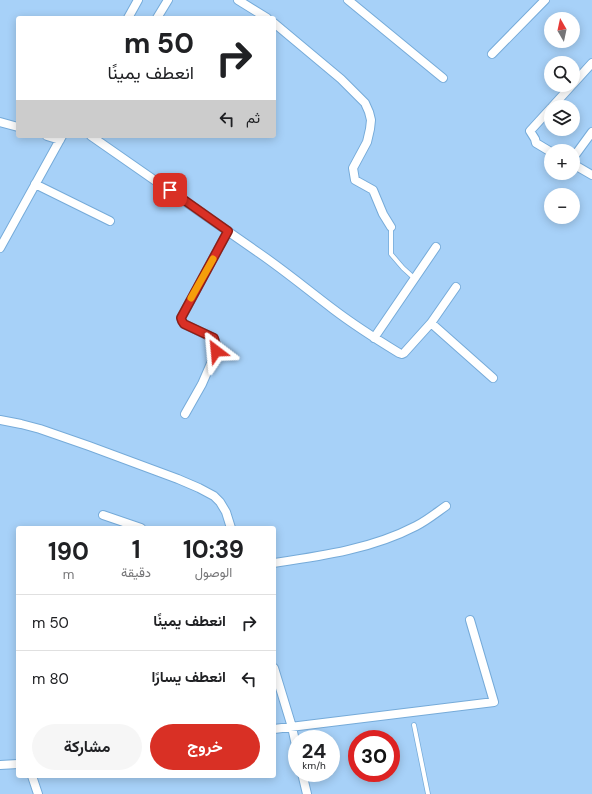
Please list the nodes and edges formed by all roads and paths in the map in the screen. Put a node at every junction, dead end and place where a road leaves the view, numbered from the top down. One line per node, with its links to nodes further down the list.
1 (138, 0): 6 (street)
2 (168, 0): 7 (street)
3 (238, 0): 8 (street)
4 (348, 0): 13 (street)
5 (545, 0): 10 (street)
6 (129, 16)
7 (158, 16)
8 (264, 16)
9 (276, 25): 28 (street)
10 (492, 54)
11 (592, 63): 12 (street)
12 (580, 77)
13 (443, 78)
14 (567, 92): 15 (street)
15 (559, 100)
16 (544, 116): 22 (street)
17 (0, 122): 18 (street)
18 (16, 126)
19 (592, 132): 23 (street)
20 (61, 138): 26 (street)
21 (94, 138): 29 (street)
22 (544, 147)
23 (580, 148)
24 (580, 168): 25 (street)
25 (592, 175)
26 (35, 184): 27 (street); 31 (street)
27 (110, 221)
28 (391, 227): 32 (lane)
29 (228, 231): 35 (street); 37 (street)
30 (436, 247): 32 (street)
31 (0, 248)
32 (414, 278): 35 (street)
33 (456, 287): 34 (street)
34 (431, 323): 35 (street); 36 (street)
35 (374, 338)
36 (493, 378)
37 (185, 414)
38 (0, 420): 42 (street)
39 (446, 506): 43 (street)
40 (103, 515): 41 (street)
41 (135, 526)
42 (230, 526)
43 (276, 563)
44 (470, 620): 47 (street)
45 (276, 675): 47 (street)
46 (414, 725): 56 (lane)
47 (292, 727): 48 (street); 49 (street)
48 (276, 729)
49 (293, 730)
50 (16, 764): 51 (street)
51 (0, 765)
52 (33, 778): 54 (street)
53 (304, 782): 55 (street)
54 (38, 794)
55 (307, 794)
56 (428, 794)

